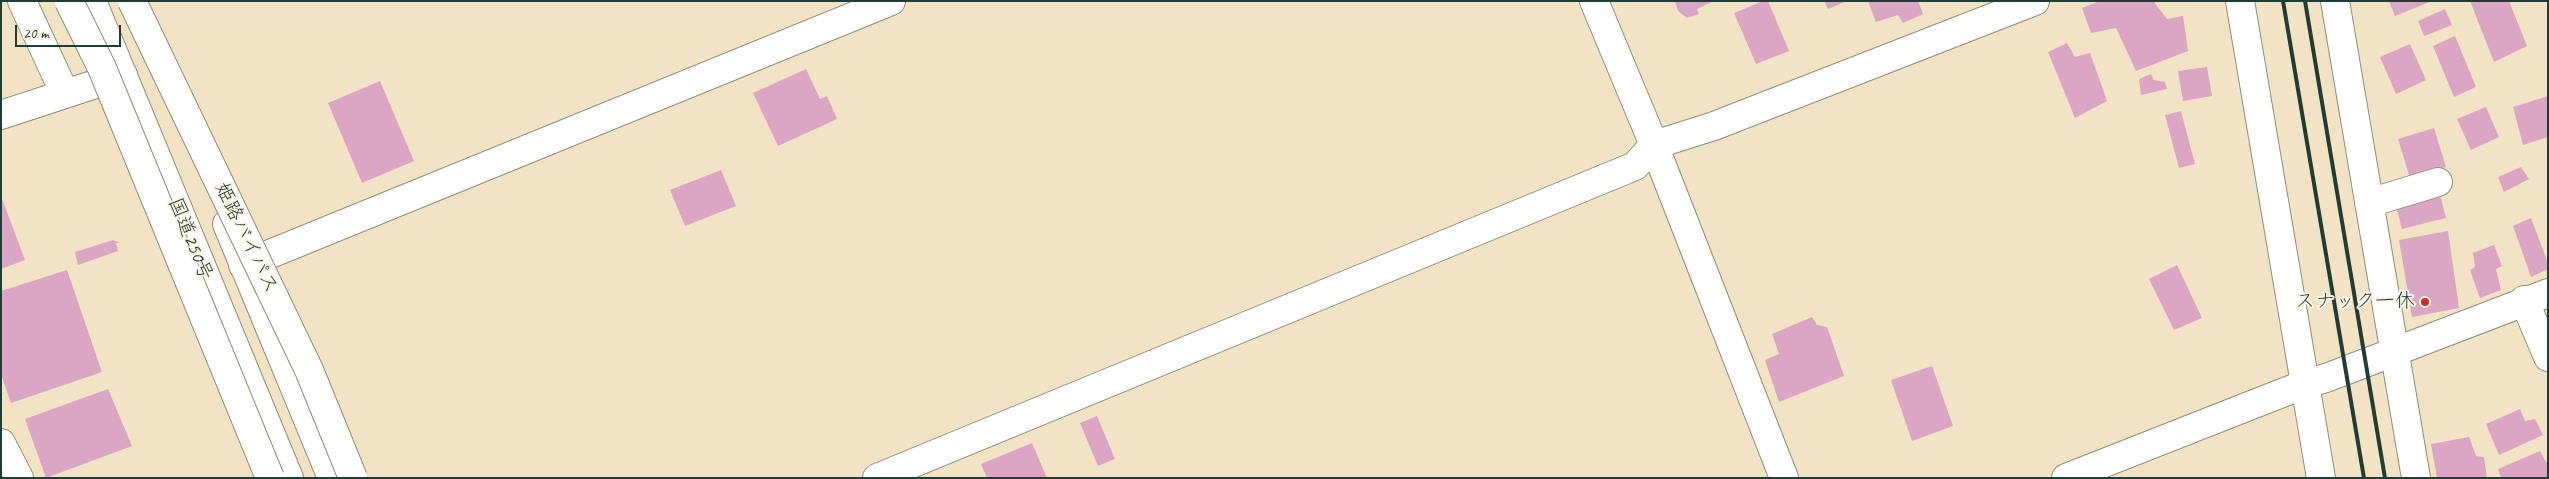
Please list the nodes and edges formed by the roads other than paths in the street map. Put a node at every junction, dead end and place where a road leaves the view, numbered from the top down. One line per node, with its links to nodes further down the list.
1 (22, 1): 12 (main road)
2 (69, 1): 24 (main road, bridge)
3 (92, 1): 11 (main road, 国道250号)
4 (132, 1): 27 (main road, 姫路バイパス, bridge)
5 (139, 1): 17 (main road, 国道250号)
6 (891, 1): 17 (main road)
7 (1594, 1): 14 (main road)
8 (2035, 1): 14 (main road)
9 (2240, 1): 21 (main road)
10 (2335, 1): 16 (main road)
11 (122, 75): 12 (main road); 25 (main road, 国道250号)
12 (65, 94): 13 (main road)
13 (1, 115)
14 (1654, 145): 28 (main road); 29 (main road)
15 (2438, 182): 16 (main road)
16 (2369, 203): 19 (main road)
17 (243, 265): 26 (main road, 国道250号)
18 (2536, 296): 19 (main road); 20 (main road)
19 (2394, 352): 21 (main road); 32 (main road)
20 (2548, 357)
21 (2305, 384): 30 (main road); 31 (main road)
22 (1, 443): 23 (main road)
23 (19, 478)
24 (270, 478)
25 (289, 478)
26 (332, 478)
27 (353, 478)
28 (876, 478)
29 (1784, 478)
30 (2066, 478)
31 (2321, 478)
32 (2416, 478)

